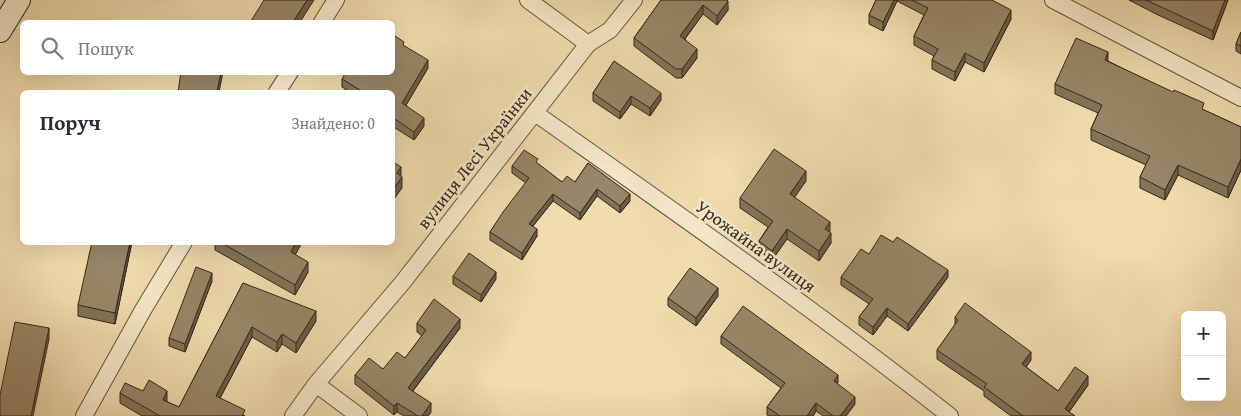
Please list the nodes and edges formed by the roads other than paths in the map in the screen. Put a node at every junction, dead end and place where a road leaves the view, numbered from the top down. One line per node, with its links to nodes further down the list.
1 (19, 0): 7 (street)
2 (336, 0): 6 (street)
3 (528, 0): 8 (street)
4 (634, 0): 8 (street, вулиця Лесі Українки)
5 (1053, 0): 11 (street)
6 (323, 20)
7 (0, 31)
8 (588, 44): 12 (street, вулиця Лесі Українки)
9 (288, 75): 10 (street)
10 (278, 90)
11 (1241, 98)
12 (535, 113): 14 (street, вулиця Лесі Українки); 18 (street, Урожайна вулиця)
13 (182, 245): 15 (street)
14 (316, 384): 16 (street, вулиця Лесі Українки); 17 (street)
15 (84, 416)
16 (294, 416)
17 (359, 416)
18 (950, 416)

